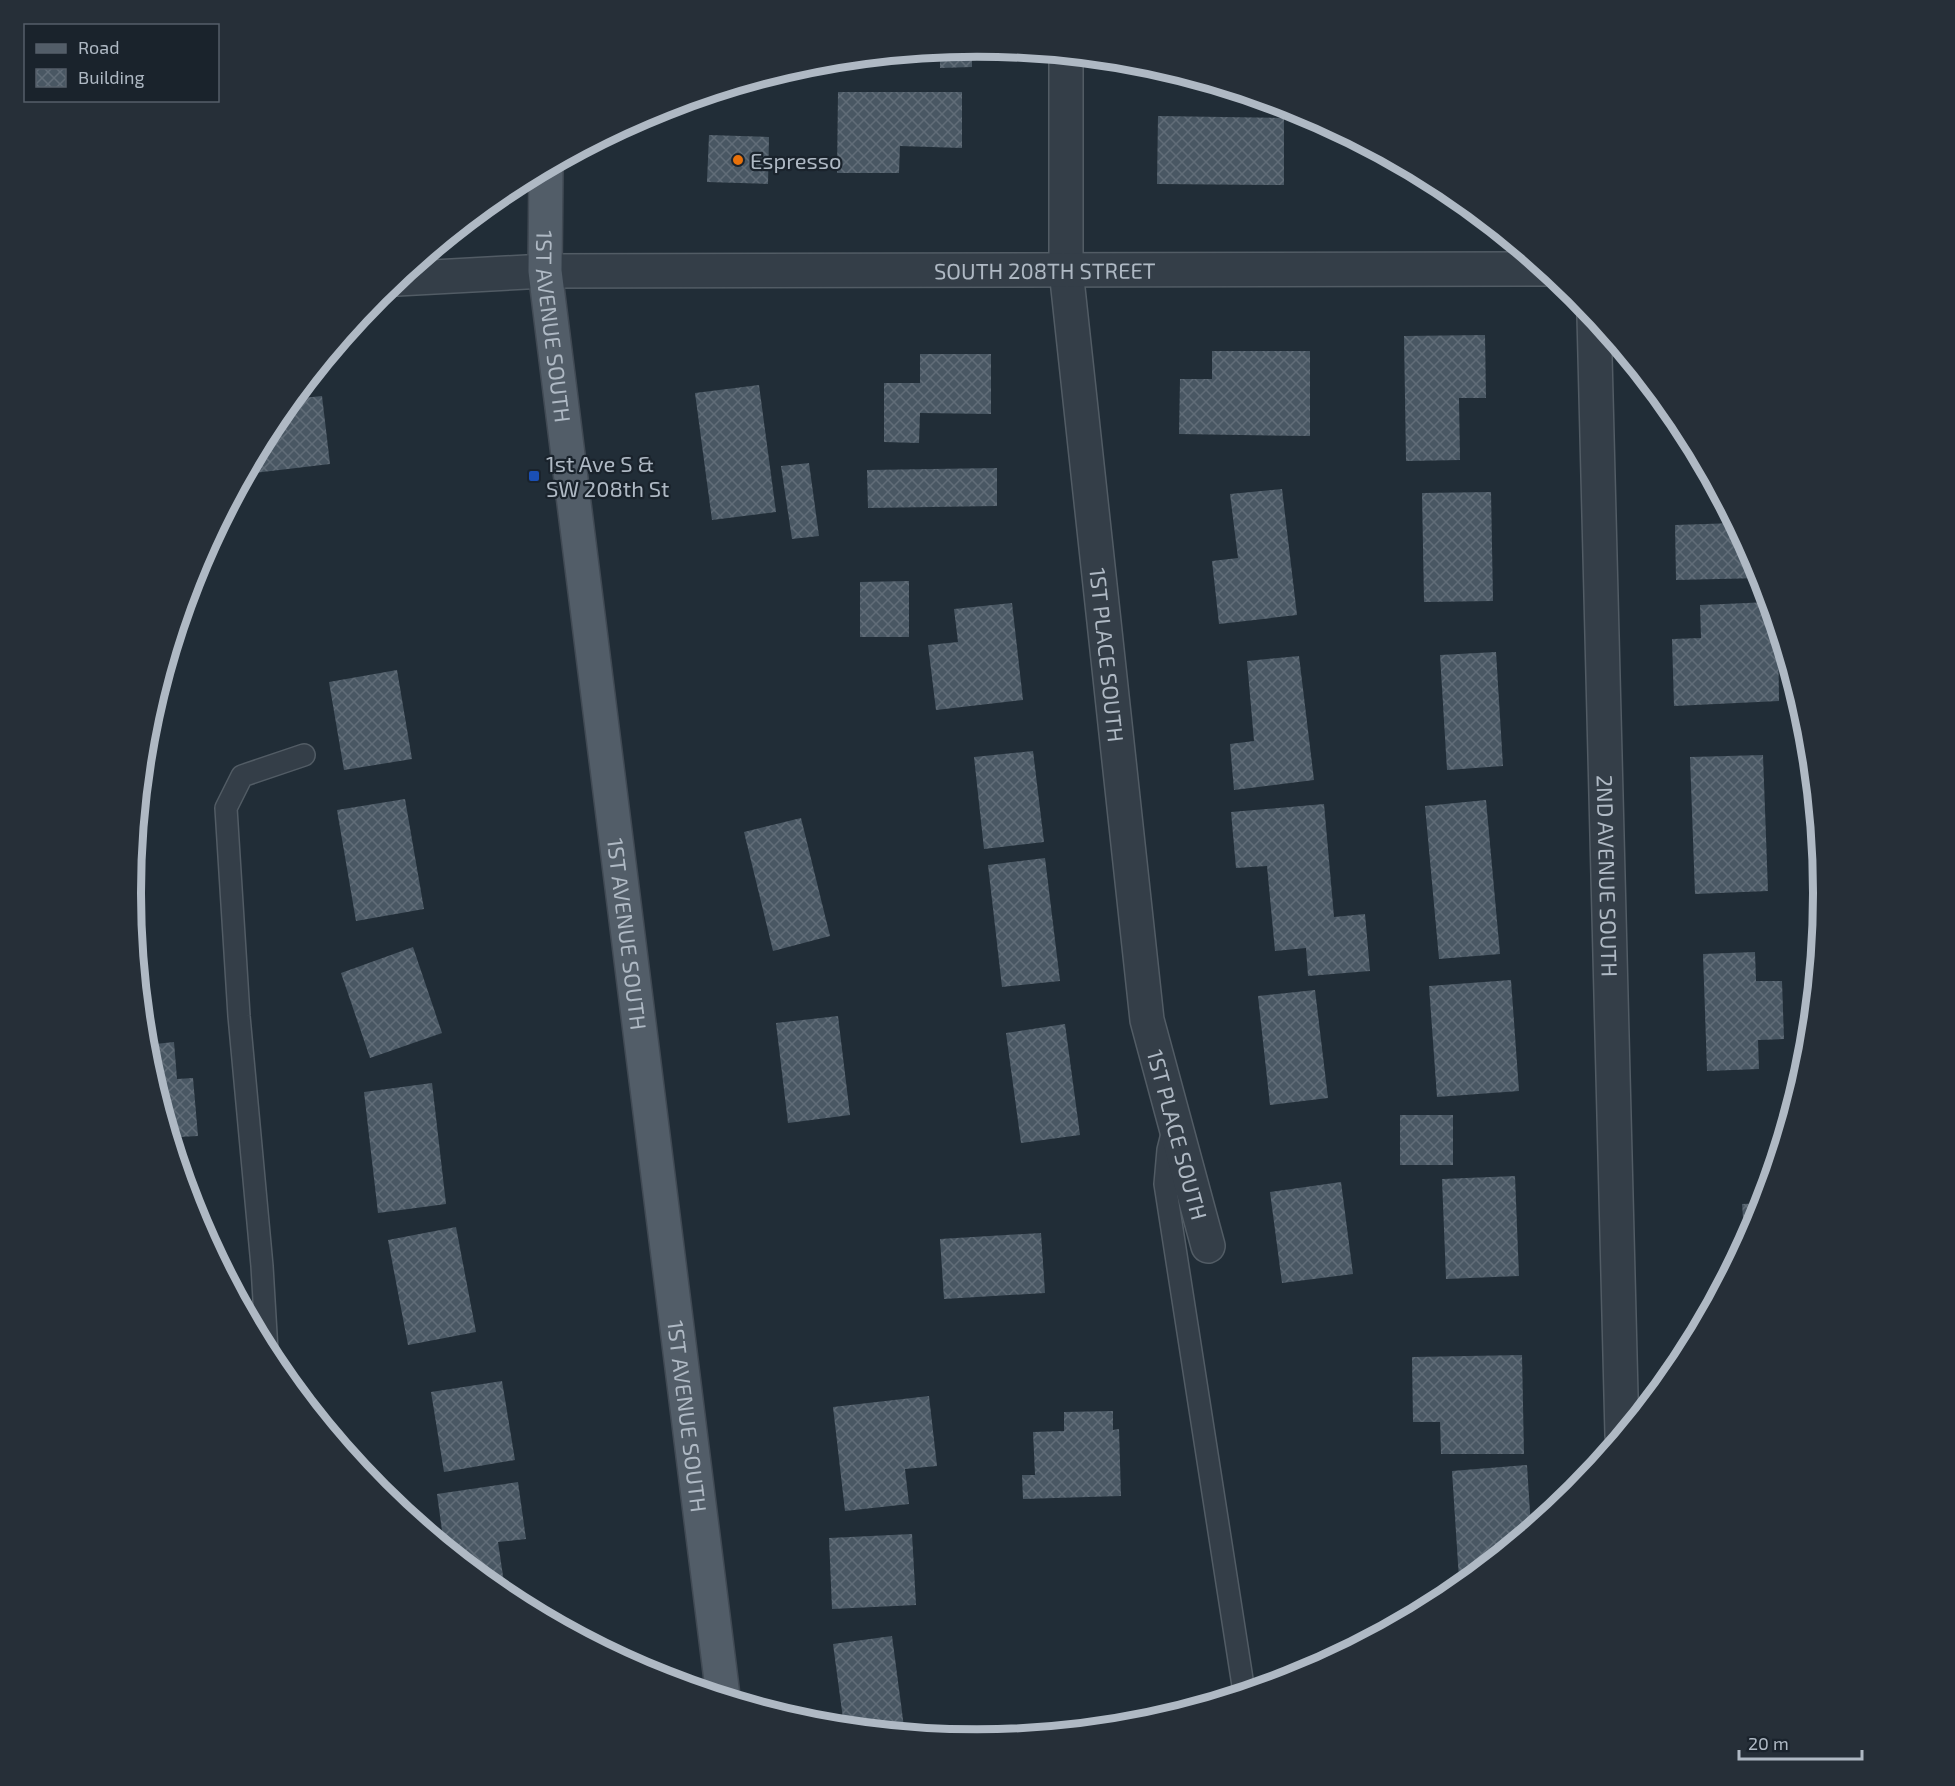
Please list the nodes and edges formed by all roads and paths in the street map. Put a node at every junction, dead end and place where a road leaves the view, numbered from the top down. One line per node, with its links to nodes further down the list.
1 (1066, 62): 4 (street, 1ST PLACE SOUTH)
2 (546, 178): 5 (main road, 1ST AVENUE SOUTH)
3 (1534, 269): 4 (street, SOUTH 208TH STREET)
4 (1066, 270): 5 (street, SOUTH 208TH STREET); 9 (street, 1ST PLACE SOUTH)
5 (545, 271): 6 (street, SOUTH 208TH STREET); 14 (main road, 1ST AVENUE SOUTH)
6 (411, 278)
7 (1594, 329): 12 (street, 2ND AVENUE SOUTH)
8 (304, 755): 11 (lane)
9 (1174, 1122): 10 (street, 1ST PLACE SOUTH); 13 (lane)
10 (1208, 1246)
11 (266, 1330)
12 (1622, 1425)
13 (1243, 1686)
14 (722, 1689)

